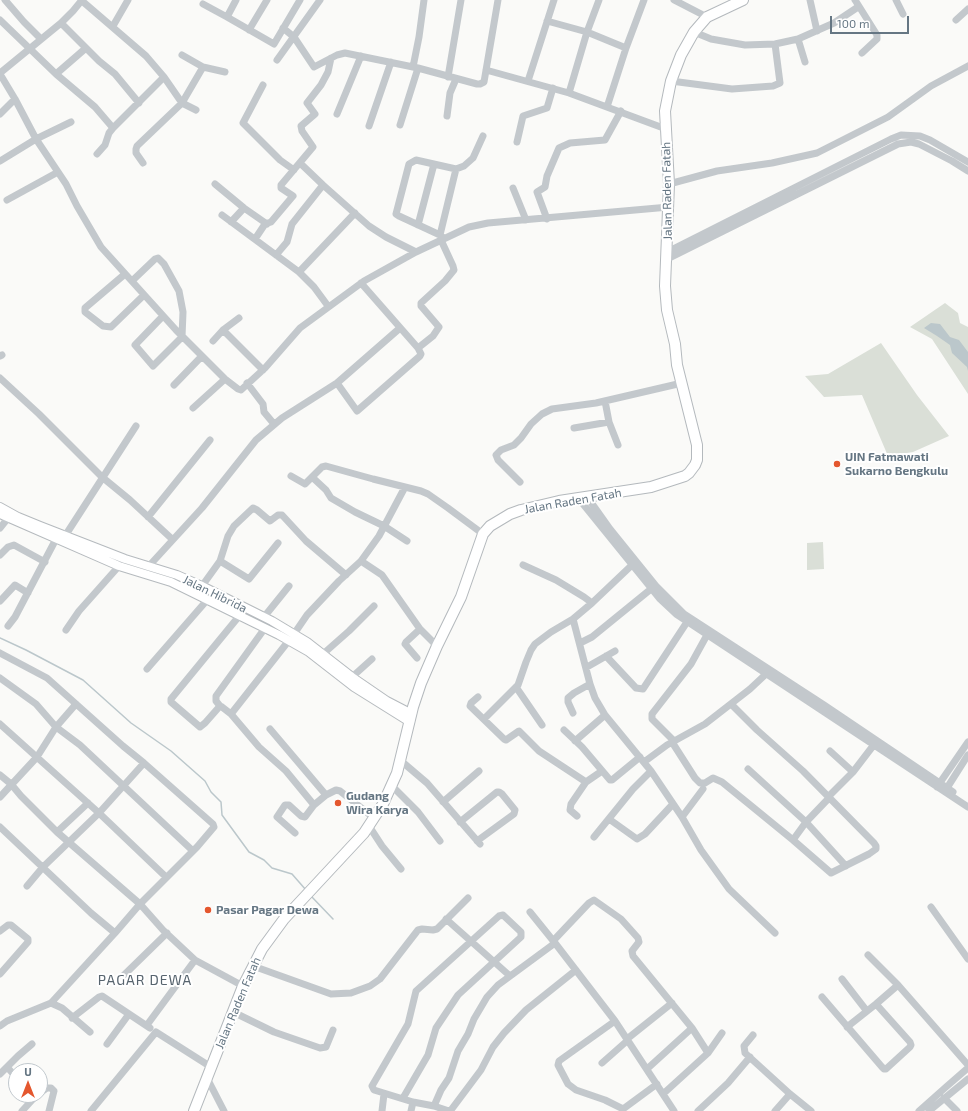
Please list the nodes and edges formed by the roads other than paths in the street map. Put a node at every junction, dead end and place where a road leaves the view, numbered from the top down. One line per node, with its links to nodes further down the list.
1 (5, 0): 36 (street)
2 (82, 0): 28 (street); 29 (street)
3 (128, 0): 29 (street)
4 (236, 0): 23 (street)
5 (267, 0): 31 (street)
6 (300, 0): 30 (street)
7 (320, 0): 35 (street)
8 (424, 0): 51 (street)
9 (461, 0): 57 (street)
10 (498, 0): 52 (street)
11 (554, 0): 27 (street)
12 (599, 0): 33 (street)
13 (644, 0): 40 (street)
14 (674, 0): 24 (street)
15 (743, 0): 24 (highway, Jalan Raden Fatah)
16 (810, 0): 32 (street)
17 (855, 0): 20 (street)
18 (896, 0): 22 (street)
19 (203, 4): 23 (street)
20 (858, 7): 32 (street); 42 (street)
21 (968, 9): 26 (street)
22 (903, 14)
23 (227, 17): 31 (street)
24 (707, 17): 34 (highway, Jalan Raden Fatah)
25 (0, 20): 41 (street)
26 (956, 20)
27 (547, 21): 33 (street); 59 (street)
28 (61, 23): 36 (street); 39 (street)
29 (112, 26): 56 (street)
30 (284, 28): 31 (street); 35 (street)
31 (249, 30)
32 (817, 31): 37 (street)
33 (587, 32): 40 (street); 63 (street)
34 (694, 32): 38 (street); 60 (highway, Jalan Raden Fatah)
35 (294, 37): 45 (street); 46 (street)
36 (40, 38): 41 (street)
37 (798, 39): 38 (street); 48 (street)
38 (774, 44): 60 (street)
39 (86, 48): 55 (street); 65 (street)
40 (626, 48): 67 (street)
41 (29, 49): 54 (street); 55 (street)
42 (862, 53)
43 (182, 55): 50 (street)
44 (361, 56): 45 (street); 47 (street); 71 (street)
45 (331, 58): 85 (street)
46 (277, 60)
47 (391, 62): 51 (street); 75 (street)
48 (805, 62)
49 (968, 66): 92 (street)
50 (203, 67): 53 (street); 66 (street)
51 (415, 68): 57 (street); 74 (street)
52 (486, 70): 58 (street); 59 (street)
53 (225, 72)
54 (0, 73): 64 (street)
55 (56, 74): 76 (street)
56 (164, 77): 65 (street); 66 (street)
57 (448, 77): 58 (street)
58 (456, 79): 72 (street)
59 (528, 81): 62 (street)
60 (671, 82): 77 (highway, Jalan Raden Fatah)
61 (263, 85): 88 (street)
62 (553, 88): 63 (street); 80 (street)
63 (569, 93): 67 (street)
64 (15, 99): 70 (street); 79 (street)
65 (139, 103): 76 (street)
66 (182, 103): 68 (street); 84 (street)
67 (607, 107): 69 (street)
68 (196, 110)
69 (620, 112): 77 (street); 100 (street)
70 (0, 114)
71 (337, 114)
72 (447, 116)
73 (71, 122): 79 (street)
74 (400, 125)
75 (369, 126)
76 (113, 128): 81 (street)
77 (666, 130): 92 (highway, Jalan Raden Fatah)
78 (483, 136): 87 (street)
79 (36, 139): 82 (street); 90 (street)
80 (517, 142)
81 (96, 154)
82 (0, 161)
83 (968, 162): 107 (street)
84 (143, 163)
85 (300, 163): 88 (street); 93 (street)
86 (434, 164): 87 (street); 104 (street); 104 (street)
87 (456, 169): 105 (street)
88 (294, 170): 103 (street)
89 (968, 171): 107 (street)
90 (58, 172): 95 (street); 112 (street)
91 (215, 184): 97 (street)
92 (669, 184): 96 (highway, Jalan Raden Fatah)
93 (323, 185): 98 (street); 109 (street)
94 (513, 188): 101 (street)
95 (7, 200)
96 (669, 207): 100 (street); 110 (highway, Jalan Raden Fatah)
97 (244, 208): 102 (street); 103 (street)
98 (355, 213): 108 (street); 111 (street)
99 (222, 215): 102 (street)
100 (547, 219): 101 (street)
101 (526, 220): 105 (street)
102 (232, 222): 106 (street)
103 (267, 224): 106 (street)
104 (418, 225): 105 (street)
105 (441, 238): 108 (street); 123 (street)
106 (255, 239): 109 (street)
107 (696, 241): 110 (street)
108 (416, 252): 114 (street)
109 (276, 255): 111 (street)
110 (667, 256): 129 (highway, Jalan Raden Fatah)
111 (299, 272): 116 (street)
112 (125, 274): 113 (street); 115 (street)
113 (132, 281): 115 (street); 121 (street)
114 (360, 283): 116 (street); 119 (street)
115 (144, 295): 117 (street)
116 (328, 306): 125 (street)
117 (163, 316): 121 (street); 121 (street)
118 (240, 318): 120 (street)
119 (400, 328): 123 (street); 128 (street)
120 (223, 330): 122 (street); 125 (street)
121 (182, 337): 124 (street)
122 (213, 341)
123 (418, 348): 128 (street)
124 (202, 356): 127 (street); 131 (street)
125 (263, 370): 130 (street)
126 (0, 378): 141 (street)
127 (225, 378): 130 (street); 133 (street)
128 (337, 383): 135 (street)
129 (682, 383): 132 (street); 145 (highway, Jalan Raden Fatah)
130 (247, 384): 135 (street)
131 (174, 385)
132 (605, 401): 134 (street); 143 (street)
133 (193, 408)
134 (609, 422): 137 (street); 139 (street)
135 (274, 424): 155 (street)
136 (136, 426): 141 (street)
137 (574, 428)
138 (210, 440): 148 (street)
139 (618, 445)
140 (291, 476): 142 (street)
141 (102, 478): 148 (street); 153 (street)
142 (312, 478): 144 (street); 150 (street)
143 (520, 482)
144 (405, 487): 150 (street); 152 (street)
145 (583, 498): 152 (highway, Jalan Raden Fatah); 165 (street); 170 (street)
146 (0, 507): 153 (main road, Jalan Hibrida)
147 (0, 514): 149 (main road)
148 (148, 517): 155 (street)
149 (8, 518): 151 (street); 154 (main road)
150 (384, 526): 156 (street); 160 (street)
151 (0, 528)
152 (483, 534): 187 (highway, Jalan Raden Fatah)
153 (65, 536): 157 (main road, Jalan Hibrida)
154 (56, 539): 157 (main road); 161 (street)
155 (172, 539): 166 (street)
156 (407, 541)
157 (73, 543): 164 (main road); 166 (main road, Jalan Hibrida)
158 (278, 543): 162 (street)
159 (0, 554): 161 (street)
160 (361, 561): 167 (street); 182 (street)
161 (45, 562): 171 (street)
162 (220, 562): 167 (street); 168 (street)
163 (523, 564): 174 (street)
164 (119, 566): 172 (main road); 183 (street)
165 (632, 566): 170 (street); 174 (street)
166 (148, 567): 168 (main road, Jalan Hibrida)
167 (346, 575): 185 (street)
168 (202, 586): 177 (main road, Jalan Hibrida)
169 (289, 586): 177 (street)
170 (654, 589): 179 (street); 186 (street); 194 (street)
171 (28, 593): 173 (street); 180 (street)
172 (208, 599): 176 (main road); 196 (street)
173 (0, 601)
174 (592, 603): 178 (street)
175 (374, 606): 190 (street)
176 (240, 615): 181 (main road); 205 (street)
177 (264, 617): 185 (main road, Jalan Hibrida)
178 (573, 619): 186 (street); 201 (street)
179 (687, 622): 184 (street); 191 (street)
180 (8, 626)
181 (265, 628): 185 (main road); 205 (street)
182 (420, 629): 187 (street); 192 (street)
183 (66, 630)
184 (707, 635): 194 (street); 218 (street)
185 (291, 637): 190 (main road, Jalan Hibrida); 207 (street); 210 (main road)
186 (580, 643): 195 (street)
187 (437, 646): 210 (highway, Jalan Raden Fatah)
188 (615, 650): 191 (street)
189 (0, 653): 203 (street)
190 (324, 654): 198 (main road, Jalan Hibrida)
191 (606, 656): 195 (street)
192 (417, 658)
193 (372, 659): 198 (street)
194 (755, 663): 197 (street); 209 (street)
195 (586, 667): 200 (street)
196 (148, 670)
197 (766, 674): 204 (street); 209 (street)
198 (352, 677): 210 (main road, Jalan Hibrida)
199 (0, 678): 214 (street)
200 (590, 684): 206 (street); 208 (street)
201 (516, 687): 211 (street); 213 (street)
202 (478, 697): 211 (street)
203 (76, 704): 214 (street); 226 (street)
204 (731, 704): 218 (street); 242 (street)
205 (220, 706): 207 (street)
206 (573, 713)
207 (231, 714): 247 (street)
208 (605, 715): 217 (street); 225 (street)
209 (836, 716): 220 (street)
210 (411, 718): 224 (highway, Jalan Raden Fatah)
211 (484, 719): 233 (street)
212 (0, 724): 223 (street)
213 (542, 725)
214 (56, 727): 223 (street); 236 (street)
215 (270, 729): 240 (street)
216 (564, 730): 217 (street)
217 (576, 741): 229 (street)
218 (673, 741): 225 (street); 260 (street)
219 (968, 742): 222 (street)
220 (875, 743): 231 (street); 235 (street)
221 (830, 751): 231 (street)
222 (964, 756): 235 (street); 238 (street)
223 (37, 757): 234 (street); 245 (street)
224 (400, 760): 237 (highway, Jalan Raden Fatah); 243 (street)
225 (642, 760): 229 (street); 230 (street)
226 (144, 763): 236 (street); 263 (street)
227 (748, 769): 255 (street)
228 (479, 770): 243 (street)
229 (602, 771): 233 (street)
230 (651, 771): 246 (street); 252 (street)
231 (853, 772): 242 (street)
232 (0, 775): 234 (street)
233 (586, 782): 250 (street)
234 (11, 784): 241 (street); 257 (street)
235 (938, 785): 238 (street); 248 (street)
236 (123, 786): 249 (street); 263 (street)
237 (392, 786): 253 (highway, Jalan Raden Fatah); 262 (street)
238 (947, 788): 244 (street)
239 (702, 789): 251 (street)
240 (326, 795): 247 (street); 253 (street)
241 (0, 797)
242 (828, 797): 255 (street); 264 (street)
243 (443, 802): 254 (street)
244 (968, 802)
245 (88, 803): 249 (street); 257 (street)
246 (673, 804): 251 (street); 252 (street)
247 (314, 805): 258 (street)
248 (968, 807)
249 (99, 813): 261 (street); 267 (street)
250 (577, 816)
251 (682, 816): 275 (street)
252 (609, 819): 259 (street)
253 (372, 822): 266 (street); 284 (highway, Jalan Raden Fatah)
254 (460, 822): 254 (street)
255 (806, 822): 260 (street); 264 (street)
256 (0, 827): 265 (street)
257 (57, 832): 261 (street)
258 (295, 833)
259 (594, 837)
260 (793, 840): 264 (street)
261 (69, 841): 265 (street); 270 (street)
262 (440, 841)
263 (194, 850): 267 (street)
264 (846, 866)
265 (43, 867): 268 (street); 276 (street)
266 (401, 869)
267 (166, 877): 270 (street)
268 (27, 886)
269 (468, 898): 273 (street)
270 (140, 904): 276 (street); 277 (street)
271 (931, 907): 281 (street)
272 (530, 912): 279 (street)
273 (446, 919): 278 (street); 284 (street)
274 (0, 931): 286 (street)
275 (775, 933)
276 (115, 934): 294 (street)
277 (167, 934): 282 (street); 287 (street)
278 (472, 941): 283 (street); 283 (street); 326 (street)
279 (554, 942): 285 (street); 288 (street); 293 (street)
280 (868, 955): 290 (street)
281 (968, 959)
282 (195, 960): 291 (street); 301 (street)
283 (495, 961): 288 (street); 329 (street)
284 (253, 966): 291 (highway, Jalan Raden Fatah)
285 (576, 970): 300 (street); 333 (street)
286 (0, 974)
287 (123, 976)
288 (510, 976): 333 (street)
289 (842, 979): 296 (street)
290 (898, 985): 295 (street); 316 (street)
291 (243, 986): 297 (highway, Jalan Raden Fatah)
292 (822, 997): 303 (street)
293 (672, 1002): 304 (street); 310 (street)
294 (52, 1003): 299 (street); 302 (street)
295 (876, 1004): 296 (street); 303 (street)
296 (866, 1010): 303 (street)
297 (233, 1012): 305 (street); 318 (highway, Jalan Raden Fatah)
298 (129, 1014): 299 (street); 301 (street); 312 (street)
299 (72, 1018): 306 (street)
300 (615, 1021): 310 (street); 324 (street)
301 (147, 1025): 307 (street)
302 (0, 1026)
303 (847, 1027)
304 (692, 1028): 313 (street); 320 (street)
305 (334, 1030)
306 (90, 1032)
307 (156, 1032): 318 (street); 336 (street)
308 (722, 1033): 313 (street)
309 (753, 1035): 314 (street)
310 (627, 1039): 315 (street); 320 (street)
311 (32, 1044): 317 (street)
312 (107, 1044)
313 (708, 1053): 327 (street)
314 (750, 1057): 328 (street); 342 (street)
315 (602, 1063)
316 (968, 1065)
317 (7, 1067): 321 (street)
318 (211, 1067): 322 (highway, Jalan Raden Fatah)
319 (968, 1068): 345 (street)
320 (647, 1069): 324 (street)
321 (0, 1074)
322 (207, 1078): 337 (highway, Jalan Raden Fatah); 338 (street)
323 (968, 1079): 330 (street)
324 (657, 1084): 327 (street)
325 (48, 1088): 335 (street)
326 (384, 1094): 329 (street); 339 (street)
327 (663, 1094): 341 (street)
328 (790, 1094): 343 (street); 344 (street)
329 (403, 1098): 331 (street)
330 (944, 1098): 346 (street); 347 (street)
331 (413, 1102): 333 (street); 340 (street)
332 (29, 1103): 334 (street)
333 (430, 1107)
334 (22, 1111)
335 (49, 1111)
336 (91, 1111)
337 (194, 1111)
338 (224, 1111)
339 (382, 1111)
340 (411, 1111)
341 (674, 1111)
342 (698, 1111)
343 (775, 1111)
344 (811, 1111)
345 (920, 1111)
346 (929, 1111)
347 (957, 1111)

